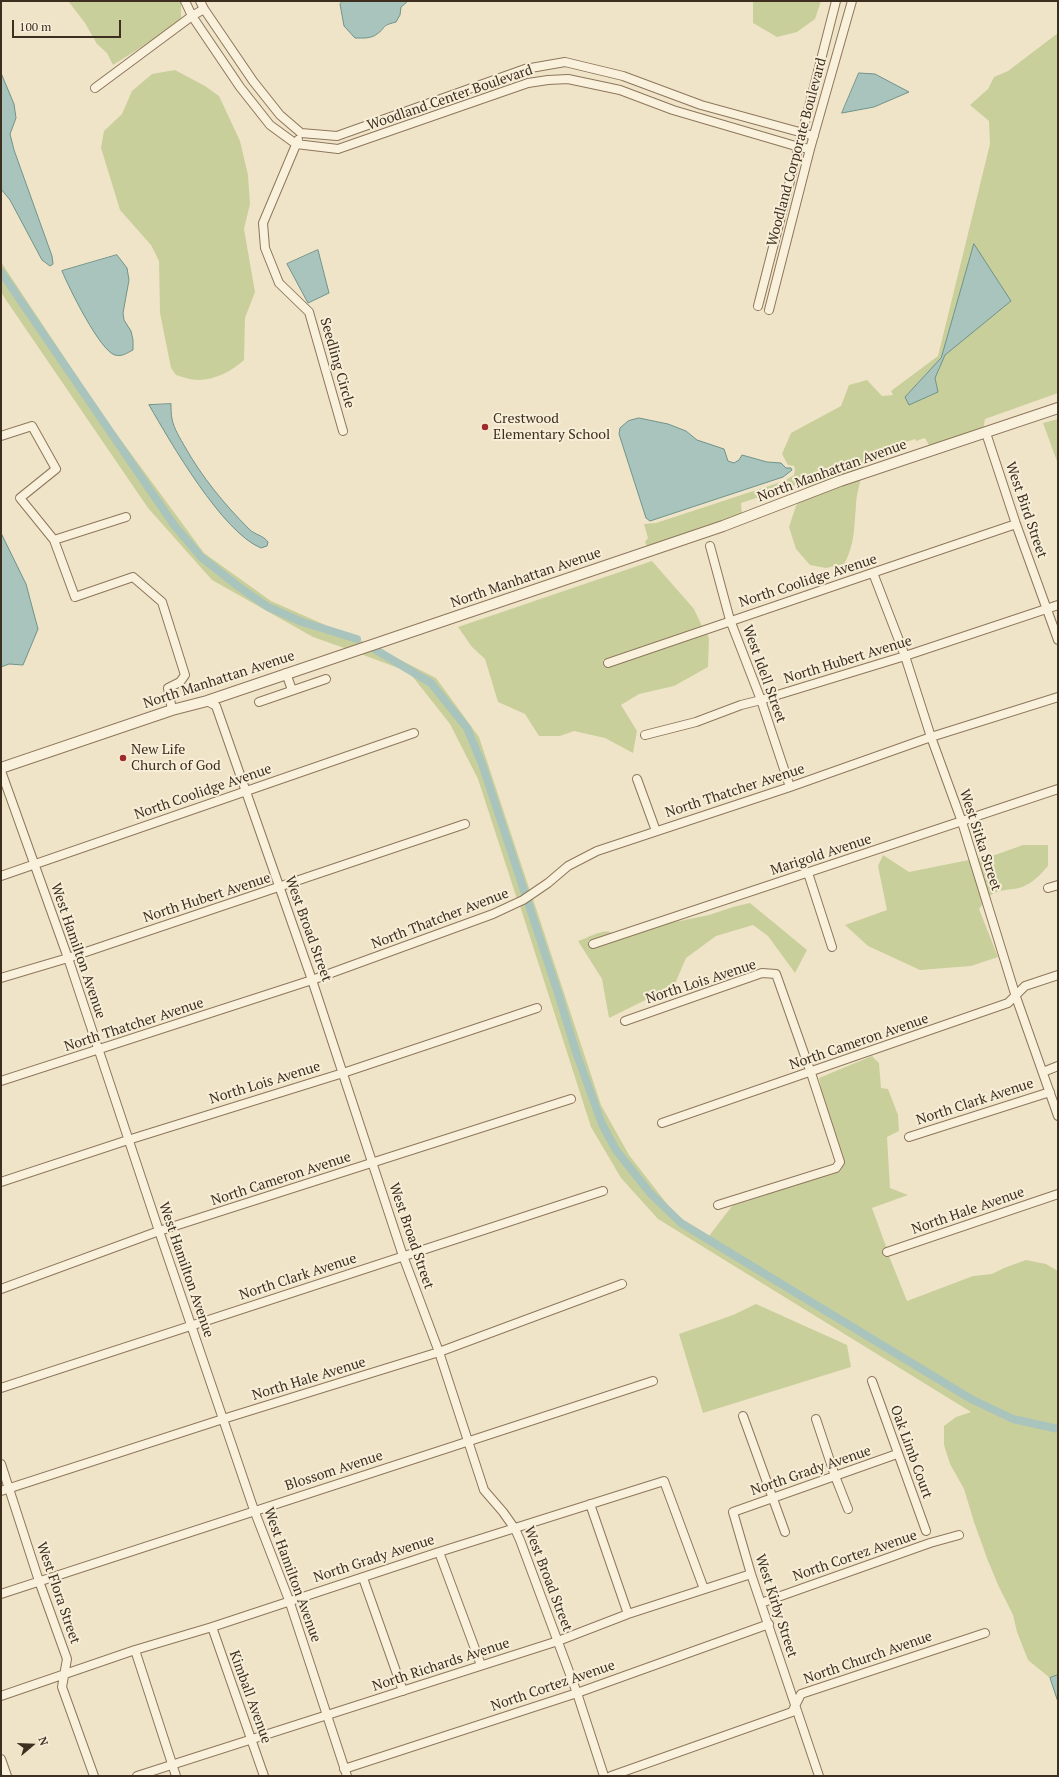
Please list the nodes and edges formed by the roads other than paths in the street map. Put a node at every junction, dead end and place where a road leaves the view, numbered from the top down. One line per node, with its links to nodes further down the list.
1 (185, 1): 6 (street, Woodland Center Boulevard)
2 (200, 1): 5 (street)
3 (836, 1): 13 (street, Woodland Corporate Boulevard)
4 (852, 1): 14 (street, Woodland Corporate Boulevard)
5 (204, 9): 6 (street); 12 (street)
6 (192, 16): 9 (street); 15 (street, Woodland Center Boulevard)
7 (525, 69): 8 (street); 10 (street, Woodland Center Boulevard); 12 (street, Woodland Center Boulevard)
8 (528, 83): 11 (street, Woodland Center Boulevard); 15 (street, Woodland Center Boulevard)
9 (95, 88)
10 (664, 91): 11 (street); 13 (street, Woodland Center Boulevard)
11 (659, 105): 16 (street, Woodland Center Boulevard)
12 (301, 133): 15 (street, Seedling Circle)
13 (802, 134): 14 (street, Woodland Center Boulevard); 16 (street, Woodland Corporate Boulevard)
14 (814, 136): 17 (street, Woodland Corporate Boulevard)
15 (296, 144): 21 (street, Seedling Circle)
16 (798, 148): 17 (street, Woodland Center Boulevard); 18 (street, Woodland Corporate Boulevard)
17 (810, 149): 19 (street, Woodland Corporate Boulevard)
18 (758, 306)
19 (769, 310)
20 (1058, 408): 22 (street, North Manhattan Avenue)
21 (343, 431)
22 (986, 433): 25 (street, West Bird Street); 35 (street, North Manhattan Avenue)
23 (1, 436): 26 (street)
24 (126, 517): 26 (street)
25 (1016, 524): 28 (street, North Coolidge Avenue); 30 (street, West Bird Street)
26 (54, 540): 42 (street)
27 (710, 546): 31 (street, West Idell Street)
28 (873, 573): 31 (street, North Coolidge Avenue); 33 (street, West Sitka Street)
29 (1058, 605): 30 (street, North Hubert Avenue)
30 (1047, 608): 32 (street, West Bird Street); 33 (street, North Hubert Avenue)
31 (730, 620): 34 (street, North Coolidge Avenue); 40 (street, West Idell Street)
32 (1058, 640)
33 (906, 656): 40 (street, North Hubert Avenue); 45 (street, West Sitka Street)
34 (608, 663)
35 (286, 674): 37 (street); 39 (street, North Manhattan Avenue)
36 (326, 679): 37 (street)
37 (292, 690): 41 (street)
38 (1058, 696): 45 (street, North Thatcher Avenue)
39 (207, 700): 42 (street, North Manhattan Avenue); 51 (street, West Broad Street)
40 (760, 700): 44 (street, North Hubert Avenue); 49 (street, West Idell Street)
41 (259, 702)
42 (172, 710): 46 (street, North Manhattan Avenue)
43 (414, 733): 51 (street, North Coolidge Avenue)
44 (645, 735)
45 (930, 737): 49 (street, North Thatcher Avenue); 52 (street, West Sitka Street)
46 (1, 768)
47 (1, 771): 55 (street, West Hamilton Avenue)
48 (637, 779): 54 (street)
49 (790, 787): 54 (street, North Thatcher Avenue)
50 (1058, 789): 52 (street, Marigold Avenue)
51 (245, 791): 55 (street, North Coolidge Avenue); 59 (street, West Broad Street)
52 (962, 822): 56 (street, Marigold Avenue); 67 (street, West Sitka Street)
53 (465, 824): 59 (street, North Hubert Avenue)
54 (656, 831): 66 (street, North Thatcher Avenue)
55 (35, 866): 57 (street, North Coolidge Avenue); 63 (street, West Hamilton Avenue)
56 (808, 873): 61 (street, Marigold Avenue); 62 (street)
57 (1, 876)
58 (1058, 885): 60 (street)
59 (279, 887): 63 (street, North Hubert Avenue); 66 (street, West Broad Street)
60 (1048, 888)
61 (592, 944)
62 (832, 946)
63 (68, 958): 65 (street, North Hubert Avenue); 70 (street, West Hamilton Avenue)
64 (1058, 975): 67 (street, North Cameron Avenue)
65 (1, 978)
66 (312, 980): 70 (street, North Thatcher Avenue); 73 (street, West Broad Street)
67 (1016, 997): 72 (street, West Sitka Street); 74 (street, North Cameron Avenue)
68 (536, 1008): 73 (street, North Lois Avenue)
69 (625, 1021): 74 (street, North Lois Avenue)
70 (98, 1051): 75 (street, North Thatcher Avenue); 81 (street, West Hamilton Avenue)
71 (1058, 1066): 72 (street, North Clark Avenue)
72 (1043, 1072): 76 (street, West Sitka Street)
73 (342, 1073): 81 (street, North Lois Avenue); 82 (street, West Broad Street)
74 (811, 1073): 79 (street, North Cameron Avenue); 86 (street)
75 (1, 1081)
76 (1050, 1092): 78 (street, West Sitka Street); 80 (street, North Clark Avenue)
77 (571, 1099): 82 (street, North Cameron Avenue)
78 (1058, 1116)
79 (662, 1123)
80 (909, 1137)
81 (128, 1140): 83 (street, North Lois Avenue); 87 (street, West Hamilton Avenue)
82 (372, 1164): 87 (street, North Cameron Avenue); 89 (street, West Broad Street)
83 (1, 1182)
84 (603, 1191): 89 (street, North Clark Avenue)
85 (1058, 1194): 88 (street, North Hale Avenue)
86 (718, 1205)
87 (159, 1231): 91 (street, North Cameron Avenue); 92 (street, West Hamilton Avenue)
88 (887, 1252)
89 (403, 1256): 92 (street, North Clark Avenue); 93 (street, West Broad Street)
90 (622, 1284): 93 (street, North Hale Avenue)
91 (1, 1289)
92 (191, 1326): 96 (street, North Clark Avenue); 98 (street, West Hamilton Avenue)
93 (439, 1352): 98 (street, North Hale Avenue); 100 (street, West Broad Street)
94 (653, 1381): 100 (street, Blossom Avenue)
95 (872, 1381): 101 (street, Oak Limb Court)
96 (1, 1388)
97 (743, 1416): 105 (street)
98 (223, 1419): 104 (street, North Hale Avenue); 108 (street, West Hamilton Avenue)
99 (816, 1419): 103 (street)
100 (468, 1443): 108 (street, Blossom Avenue); 110 (street, West Broad Street)
101 (898, 1454): 103 (street, North Grady Avenue); 111 (street, Oak Limb Court)
102 (1, 1464): 104 (street, West Flora Street)
103 (835, 1476): 105 (street, North Grady Avenue); 107 (street)
104 (5, 1490): 117 (street, West Flora Street)
105 (773, 1498): 109 (street, North Grady Avenue); 112 (street)
106 (590, 1504): 110 (street, North Grady Avenue); 118 (street, North Grady Avenue); 122 (street)
107 (848, 1508)
108 (254, 1510): 117 (street, Blossom Avenue); 120 (street, West Hamilton Avenue)
109 (733, 1512): 115 (street, West Kirby Street)
110 (515, 1529): 114 (street, North Grady Avenue); 126 (street, West Broad Street)
111 (926, 1531)
112 (785, 1532)
113 (959, 1536): 121 (street, North Cortez Avenue)
114 (439, 1552): 116 (street, North Grady Avenue); 128 (street)
115 (751, 1574): 118 (street, North Richards Avenue); 121 (street, West Kirby Street)
116 (363, 1578): 120 (street, North Grady Avenue); 130 (street)
117 (39, 1581): 119 (street, Blossom Avenue); 129 (street, West Flora Street)
118 (704, 1589): 122 (street, North Richards Avenue)
119 (1, 1594)
120 (289, 1600): 124 (street, North Grady Avenue); 134 (street, West Hamilton Avenue)
121 (761, 1603): 123 (street, West Kirby Street)
122 (628, 1614): 126 (street, North Richards Avenue)
123 (768, 1624): 131 (street, North Cortez Avenue); 133 (street, West Kirby Street)
124 (212, 1627): 127 (street, North Grady Avenue); 135 (street, Kimball Avenue)
125 (985, 1632): 133 (street, North Church Avenue)
126 (558, 1640): 128 (street, North Richards Avenue); 131 (street, West Broad Street)
127 (135, 1650): 129 (street, North Grady Avenue); 137 (street)
128 (481, 1665): 130 (street, North Richards Avenue)
129 (65, 1674): 132 (street, North Grady Avenue); 140 (street, West Flora Street)
130 (403, 1691): 134 (street, North Richards Avenue)
131 (577, 1693): 138 (street, North Cortez Avenue); 144 (street, West Broad Street)
132 (1, 1696)
133 (796, 1705): 145 (street, North Church Avenue); 146 (street, West Kirby Street)
134 (328, 1716): 135 (street, North Richards Avenue); 138 (street, West Hamilton Avenue)
135 (252, 1740): 137 (street, North Richards Avenue); 143 (street, Kimball Avenue)
136 (1, 1759): 139 (street)
137 (172, 1764): 141 (street, North Richards Avenue); 142 (street)
138 (346, 1772)
139 (7, 1776)
140 (94, 1776)
141 (137, 1776)
142 (176, 1776)
143 (264, 1776)
144 (604, 1776)
145 (611, 1776)
146 (819, 1776)

